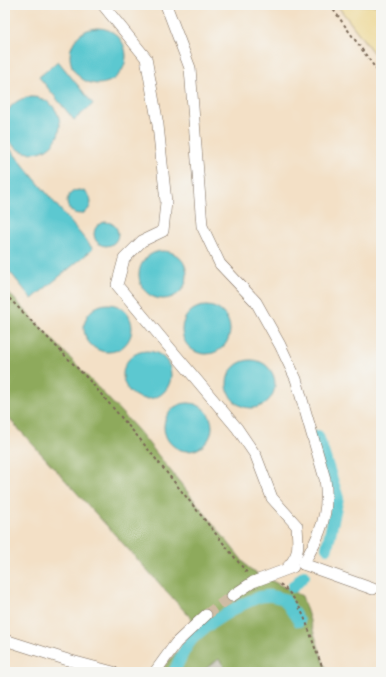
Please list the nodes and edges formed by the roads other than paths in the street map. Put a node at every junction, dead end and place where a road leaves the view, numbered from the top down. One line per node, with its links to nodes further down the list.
1 (103, 5): 4 (street)
2 (166, 5): 3 (street)
3 (303, 564): 4 (street); 5 (street)
4 (286, 569): 6 (street)
5 (373, 589)
6 (232, 596)
7 (206, 615): 10 (street)
8 (5, 640): 9 (street)
9 (113, 672)
10 (155, 672)

